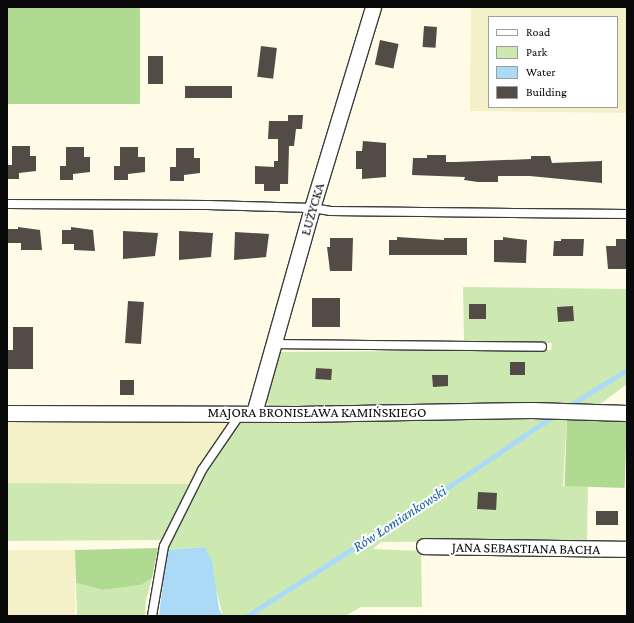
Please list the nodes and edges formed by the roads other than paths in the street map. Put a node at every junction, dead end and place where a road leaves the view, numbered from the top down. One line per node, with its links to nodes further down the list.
1 (373, 7): 3 (street, ŁUŻYCKA)
2 (7, 204): 3 (lane)
3 (312, 208): 4 (lane); 5 (street, ŁUŻYCKA)
4 (627, 214)
5 (274, 344): 6 (lane); 8 (street, ŁUŻYCKA)
6 (542, 347)
7 (7, 413): 8 (street, MAJORA BRONISŁAWA KAMIŃSKIEGO)
8 (248, 413): 9 (street, MAJORA BRONISŁAWA KAMIŃSKIEGO); 12 (lane)
9 (627, 413)
10 (424, 546): 11 (street, JANA SEBASTIANA BACHA)
11 (627, 549)
12 (152, 616)

